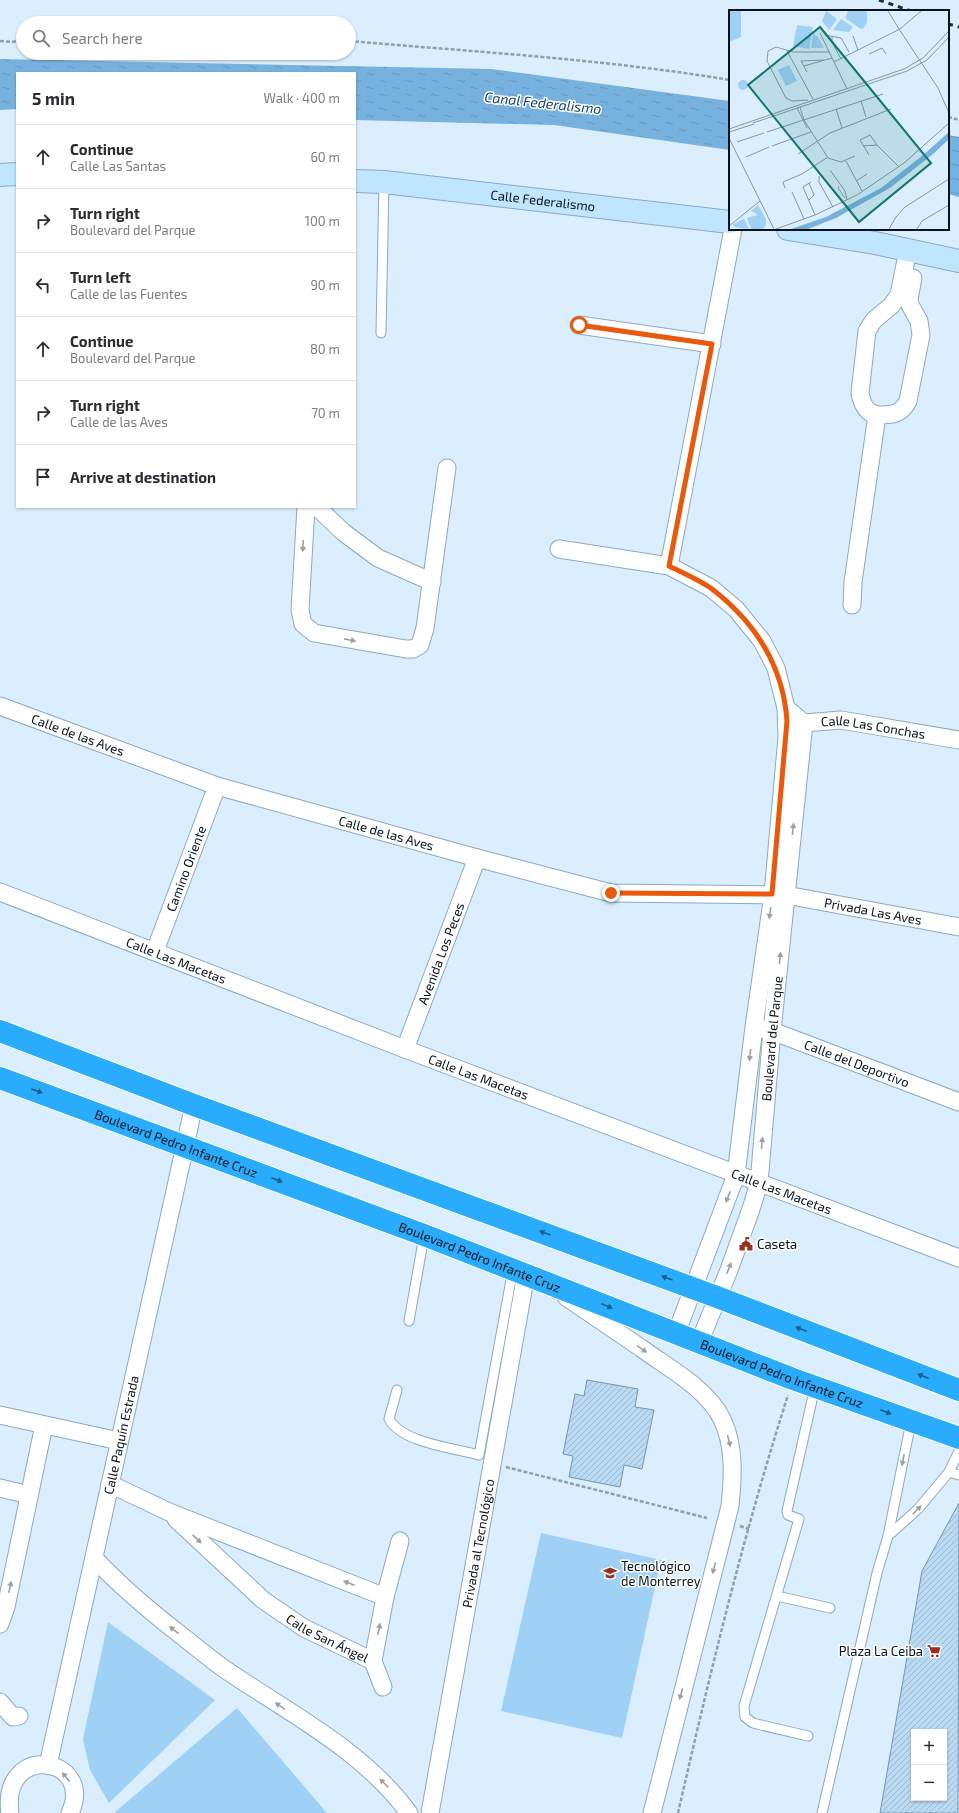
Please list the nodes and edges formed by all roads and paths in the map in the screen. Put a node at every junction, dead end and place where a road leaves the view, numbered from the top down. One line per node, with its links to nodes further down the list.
1 (0, 41): 2 (path)
2 (16, 41)
3 (356, 42): 4 (path)
4 (729, 80)
5 (949, 117): 6 (path)
6 (959, 120)
7 (16, 174): 8 (main road)
8 (0, 175)
9 (356, 181): 10 (main road, Calle Federalismo)
10 (384, 182): 11 (main road, Calle Federalismo); 19 (lane)
11 (729, 222)
12 (733, 230): 20 (street)
13 (795, 230): 14 (main road)
14 (913, 251): 15 (main road); 16 (street); 17 (street)
15 (959, 262)
16 (886, 309): 17 (street); 21 (street)
17 (919, 321): 21 (street)
18 (579, 325): 20 (street)
19 (381, 333)
20 (712, 344): 26 (street)
21 (877, 415): 28 (street)
22 (447, 468): 27 (street)
23 (306, 508): 27 (street, one-way to 27)
24 (318, 508): 27 (street)
25 (559, 550): 26 (street, Boulevard del Parque)
26 (669, 566): 30 (street, Boulevard del Parque)
27 (432, 582)
28 (852, 605)
29 (0, 706): 33 (street, Calle de las Aves)
30 (787, 714): 31 (street, Calle Las Conchas); 36 (street, Boulevard del Parque)
31 (804, 723): 32 (street, Calle Las Conchas); 36 (street, Boulevard del Parque, one-way to 31)
32 (959, 740)
33 (217, 786): 34 (street, Calle de las Aves); 38 (street, Camino Oriente)
34 (477, 858): 36 (street, Calle de las Aves); 42 (street, Avenida Los Peces)
35 (0, 892): 38 (street, Calle Las Macetas)
36 (779, 894): 37 (street, Privada Las Aves); 39 (street, Boulevard del Parque, one-way to 39); 41 (street, Boulevard del Parque, one-way to 36)
37 (959, 927)
38 (155, 950): 42 (street, Calle Las Macetas)
39 (754, 1027): 41 (street, Calle del Deportivo); 47 (street, Boulevard del Parque, one-way to 47)
40 (0, 1031): 45 (highway)
41 (772, 1031): 44 (street, Calle del Deportivo); 48 (street, Boulevard del Parque, one-way to 41)
42 (405, 1049): 47 (street, Calle Las Macetas)
43 (0, 1078): 46 (highway, Boulevard Pedro Infante Cruz, one-way to 46)
44 (959, 1102)
45 (194, 1105): 46 (street, Calle Paquín Estrada); 52 (highway, one-way to 45)
46 (185, 1146): 49 (highway, Boulevard Pedro Infante Cruz, one-way to 49); 65 (street, Calle Paquín Estrada)
47 (736, 1175): 48 (street, Calle Las Macetas); 52 (street, Boulevard del Parque, one-way to 52)
48 (759, 1183): 50 (street, Calle Las Macetas); 53 (street, Boulevard del Parque, one-way to 48)
49 (424, 1235): 51 (highway, Boulevard Pedro Infante Cruz); 54 (lane)
50 (959, 1258)
51 (527, 1274): 55 (highway, Boulevard Pedro Infante Cruz, one-way to 55); 59 (lane); 67 (street, Privada al Tecnológico); 92 (street, one-way to 92)
52 (693, 1288): 53 (highway); 55 (street, Boulevard del Parque)
53 (717, 1297): 56 (street, Boulevard del Parque); 60 (highway, one-way to 53)
54 (409, 1321)
55 (676, 1334): 56 (highway, Boulevard Pedro Infante Cruz)
56 (699, 1343): 57 (highway, Boulevard Pedro Infante Cruz)
57 (793, 1379): 58 (highway, Boulevard Pedro Infante Cruz); 93 (path)
58 (815, 1387): 62 (highway, Boulevard Pedro Infante Cruz, one-way to 62); 78 (lane)
59 (397, 1390)
60 (959, 1390)
61 (0, 1415): 63 (street)
62 (911, 1422): 64 (highway, Boulevard Pedro Infante Cruz); 75 (lane, one-way to 75)
63 (44, 1425): 65 (street); 72 (street)
64 (959, 1438)
65 (119, 1441): 70 (street, Calle Paquín Estrada)
66 (959, 1451): 68 (lane)
67 (492, 1463): 74 (path); 91 (street, Privada al Tecnológico)
68 (949, 1472): 69 (lane); 75 (lane, one-way to 68)
69 (959, 1475)
70 (110, 1484): 73 (street, Calle San Ángel); 77 (street, Calle Paquín Estrada)
71 (0, 1488): 72 (street)
72 (29, 1495): 81 (street, one-way to 72)
73 (169, 1512): 79 (street, Calle San Ángel, one-way to 73); 82 (street, Calle San Ángel, one-way to 82)
74 (707, 1518)
75 (888, 1536): 94 (lane)
76 (400, 1541): 79 (street)
77 (94, 1558): 87 (street, Calle Paquín Estrada); 90 (street, one-way to 77)
78 (777, 1596): 80 (lane); 86 (lane)
79 (385, 1597): 82 (street, Calle San Ángel, one-way to 79)
80 (830, 1608)
81 (0, 1624)
82 (372, 1661): 83 (street)
83 (383, 1688)
84 (0, 1702): 85 (street)
85 (18, 1716)
86 (808, 1736)
87 (48, 1765): 88 (street); 89 (street, one-way to 87)
88 (10, 1813)
89 (70, 1813)
90 (409, 1813)
91 (430, 1813)
92 (652, 1813)
93 (678, 1813)
94 (822, 1813)

